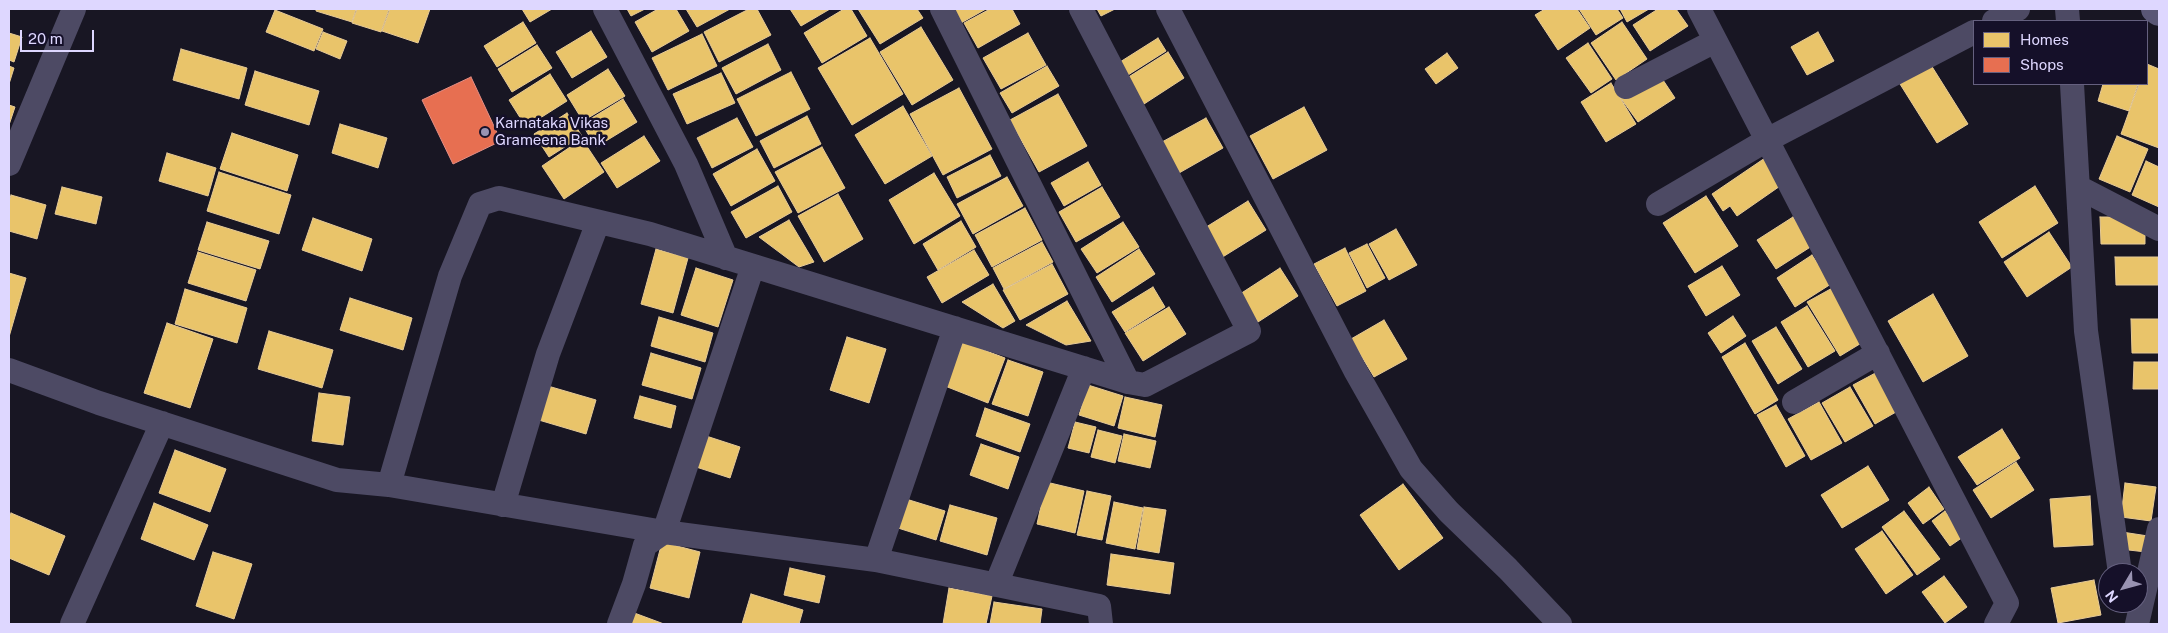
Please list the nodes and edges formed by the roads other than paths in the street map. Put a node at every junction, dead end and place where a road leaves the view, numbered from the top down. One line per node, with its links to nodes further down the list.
1 (74, 9): 16 (street)
2 (605, 9): 21 (street)
3 (942, 9): 27 (street)
4 (1081, 9): 27 (street)
5 (1168, 9): 40 (street)
6 (1698, 9): 12 (street)
7 (2018, 9): 10 (street)
8 (2155, 9): 9 (street)
9 (2159, 12)
10 (1996, 20)
11 (1973, 33): 15 (street)
12 (1715, 41): 14 (street); 15 (street)
13 (2072, 85): 17 (street)
14 (1626, 87)
15 (1767, 140): 18 (street); 24 (street)
16 (9, 164)
17 (2078, 186): 20 (street); 35 (street)
18 (1658, 204)
19 (598, 222): 21 (street); 30 (street); 31 (street)
20 (2159, 229)
21 (726, 258): 22 (street)
22 (753, 266): 23 (street); 33 (street)
23 (954, 328): 25 (street); 34 (street)
24 (1878, 353): 28 (street); 41 (street)
25 (1084, 368): 27 (street); 36 (street)
26 (9, 370): 29 (street)
27 (1128, 382)
28 (1794, 402)
29 (162, 423): 30 (street); 37 (street)
30 (389, 485): 31 (street)
31 (503, 506): 33 (street)
32 (2159, 530): 42 (street)
33 (664, 532): 34 (street); 38 (street)
34 (876, 560): 36 (street)
35 (2119, 563)
36 (996, 585): 39 (street)
37 (72, 624)
38 (618, 624)
39 (1101, 624)
40 (1560, 624)
41 (1996, 624)
42 (2138, 624)

